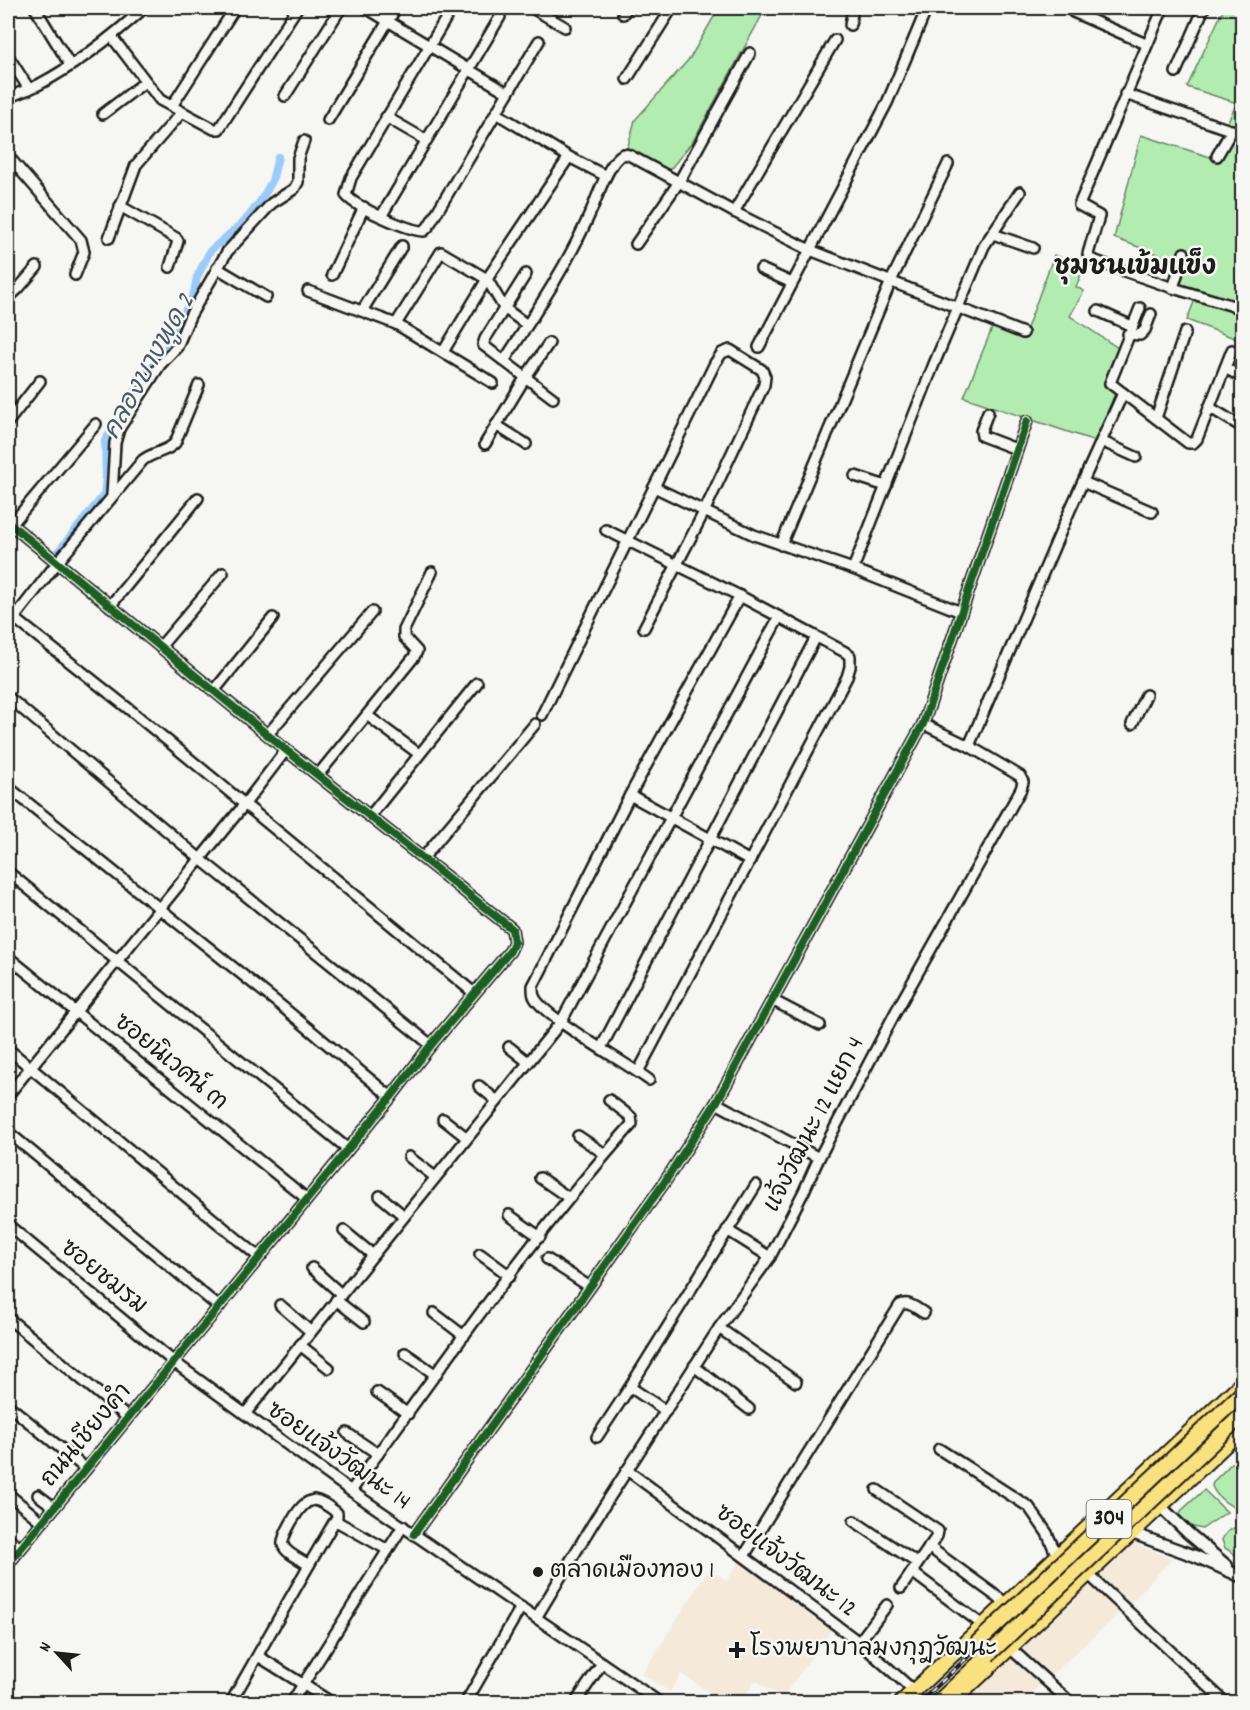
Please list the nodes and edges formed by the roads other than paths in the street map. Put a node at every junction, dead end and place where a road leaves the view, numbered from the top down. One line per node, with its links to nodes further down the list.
1 (35, 8): 27 (street)
2 (144, 8): 20 (street)
3 (235, 8): 37 (street)
4 (297, 8): 38 (street)
5 (341, 8): 35 (street)
6 (366, 8): 17 (street)
7 (396, 8): 17 (street)
8 (452, 8): 24 (street)
9 (532, 8): 19 (street)
10 (672, 8): 30 (street)
11 (853, 8): 18 (street)
12 (927, 8): 63 (street)
13 (1163, 8): 23 (street)
14 (1204, 8): 29 (street)
15 (1073, 12): 23 (street)
16 (500, 17): 28 (street)
17 (388, 21): 24 (street); 42 (street)
18 (850, 26)
19 (565, 27)
20 (112, 37): 27 (street); 31 (street)
21 (835, 40): 56 (street)
22 (539, 41): 33 (street)
23 (1146, 44): 34 (street)
24 (429, 45): 28 (street); 41 (street)
25 (750, 53): 52 (street)
26 (8, 56): 32 (street)
27 (70, 65): 32 (street)
28 (469, 69): 33 (street); 45 (street)
29 (1176, 72)
30 (627, 80)
31 (145, 82): 37 (street); 40 (street)
32 (29, 89): 36 (street)
33 (508, 93): 39 (street)
34 (1125, 94): 43 (street); 75 (street)
35 (285, 96)
36 (8, 98)
37 (172, 106): 38 (street)
38 (182, 112): 54 (street)
39 (496, 113): 49 (street); 57 (street)
40 (103, 114)
41 (386, 117): 45 (street); 55 (street)
42 (328, 120)
43 (1232, 130): 44 (street); 48 (street)
44 (1242, 134)
45 (426, 140): 57 (street)
46 (304, 141): 67 (street)
47 (8, 156): 70 (street)
48 (1217, 156)
49 (569, 157): 51 (street); 72 (street)
50 (948, 164): 73 (street)
51 (606, 176): 52 (street); 87 (street)
52 (679, 182): 56 (street); 60 (street)
53 (1020, 192): 58 (street)
54 (120, 206): 59 (street); 66 (street)
55 (364, 207): 57 (street); 71 (street)
56 (734, 212): 63 (street)
57 (382, 215)
58 (993, 234): 62 (street); 79 (street)
59 (109, 238)
60 (636, 244)
61 (402, 246): 83 (street)
62 (1033, 248)
63 (810, 250): 73 (street); 74 (street)
64 (1184, 253): 75 (street)
65 (37, 267): 77 (street)
66 (170, 267)
67 (216, 268): 78 (street); 121 (street)
68 (761, 269): 74 (street)
69 (526, 274): 80 (street)
70 (75, 275)
71 (332, 275)
72 (487, 279): 80 (street); 86 (street); 94 (street)
73 (891, 280): 79 (street); 128 (street)
74 (792, 283): 92 (street)
75 (1173, 288): 82 (street)
76 (308, 291): 83 (street)
77 (9, 295)
78 (266, 297)
79 (958, 307): 90 (street); 119 (street)
80 (504, 308): 87 (street); 95 (street)
81 (1140, 308): 88 (street)
82 (1240, 308)
83 (362, 311): 86 (street)
84 (1098, 311): 88 (street)
85 (1150, 314): 88 (street)
86 (396, 324): 94 (street)
87 (527, 325): 95 (street)
88 (1130, 330): 102 (street)
89 (1185, 332): 106 (street)
90 (1023, 333)
91 (549, 343): 97 (street)
92 (759, 347)
93 (1232, 350): 96 (street)
94 (443, 352): 100 (street)
95 (504, 361): 97 (street)
96 (1225, 368): 98 (street); 104 (street)
97 (525, 378): 103 (street); 110 (street)
98 (1242, 378)
99 (40, 381): 107 (street)
100 (493, 383)
101 (199, 384): 121 (street)
102 (1123, 393): 106 (street); 112 (street)
103 (553, 398)
104 (1209, 407): 106 (street); 111 (street)
105 (988, 411): 115 (street)
106 (1156, 418)
107 (8, 422)
108 (1027, 422): 115 (street)
109 (96, 424): 125 (street)
110 (496, 425): 113 (street); 114 (street)
111 (1242, 426)
112 (1101, 441): 116 (street); 118 (street)
113 (485, 444)
114 (526, 444)
115 (1016, 450): 137 (street)
116 (1136, 457)
117 (855, 476): 119 (street)
118 (1083, 482): 124 (street); 154 (street)
119 (886, 486): 131 (street)
120 (654, 488): 123 (street); 123 (street); 127 (street)
121 (112, 495): 129 (street)
122 (198, 498): 135 (street)
123 (704, 512): 128 (street); 130 (street)
124 (1152, 512)
125 (9, 524): 129 (street)
126 (606, 530): 127 (street)
127 (629, 541): 130 (street); 148 (street)
128 (781, 545): 131 (street)
129 (57, 563): 135 (street); 140 (street)
130 (675, 565): 134 (street); 141 (street)
131 (853, 570): 137 (street)
132 (432, 572): 149 (street)
133 (223, 573): 143 (street)
134 (740, 596): 138 (street); 159 (street)
135 (110, 606): 143 (street)
136 (372, 612): 153 (street)
137 (961, 612): 151 (street)
138 (779, 617): 142 (street); 162 (street)
139 (273, 618): 145 (street)
140 (10, 619): 160 (street)
141 (644, 628)
142 (816, 637): 163 (street); 166 (street)
143 (160, 647): 145 (street)
144 (477, 683): 156 (street)
145 (213, 691): 153 (street)
146 (1146, 695): 152 (street)
147 (8, 697): 164 (street)
148 (542, 715)
149 (368, 716): 156 (street); 157 (street)
150 (535, 724): 165 (street)
151 (923, 724): 154 (street); 172 (street)
152 (1132, 724)
153 (268, 734): 155 (street)
154 (969, 746): 197 (street, แจ้งวัฒนะ 12 แยก 4)
155 (286, 750): 157 (street); 160 (street)
156 (419, 754): 161 (street)
157 (318, 775): 161 (street)
158 (8, 787): 168 (street)
159 (630, 795): 162 (street); 174 (street)
160 (244, 805): 164 (street); 171 (street)
161 (370, 816): 165 (street)
162 (672, 818): 163 (street); 174 (street)
163 (711, 840): 166 (street); 179 (street)
164 (199, 858): 168 (street); 176 (street)
165 (423, 858): 171 (street, ถนนเชียงคำ)
166 (750, 861): 182 (street)
167 (8, 872): 170 (street)
168 (160, 908): 170 (street); 186 (street)
169 (8, 957): 173 (street, ซอยนิเวศน์ ๓)
170 (117, 960): 173 (street); 194 (street)
171 (474, 993): 176 (street, ถนนเชียงคำ)
172 (771, 1000): 175 (street); 189 (street)
173 (75, 1011): 181 (street); 203 (street, ซอยนิเวศน์ ๓)
174 (561, 1022): 179 (street); 180 (street)
175 (820, 1025)
176 (431, 1045): 186 (street, ถนนเชียงคำ)
177 (509, 1047): 180 (street)
178 (8, 1048): 181 (street)
179 (601, 1048): 182 (street)
180 (528, 1062): 188 (street)
181 (30, 1067): 185 (street); 212 (street)
182 (638, 1072): 183 (street)
183 (649, 1080)
184 (479, 1086): 188 (street)
185 (8, 1095)
186 (391, 1097): 194 (street, ถนนเชียงคำ)
187 (609, 1100): 195 (street)
188 (497, 1101): 193 (street)
189 (716, 1103): 197 (street); 217 (street)
190 (443, 1119): 193 (street)
191 (8, 1132): 220 (street)
192 (578, 1136): 195 (street)
193 (467, 1138): 198 (street)
194 (348, 1149): 203 (street, ถนนเชียงคำ)
195 (605, 1154): 202 (street)
196 (409, 1157): 198 (street)
197 (819, 1158): 213 (street, แจ้งวัฒนะ 12 แยก 4)
198 (435, 1178): 205 (street)
199 (540, 1178): 202 (street)
200 (756, 1185): 207 (street)
201 (380, 1196): 205 (street)
202 (569, 1198): 209 (street)
203 (307, 1199): 212 (street, ถนนเชียงคำ)
204 (509, 1215): 209 (street)
205 (404, 1216): 211 (street)
206 (8, 1225): 230 (street, ซอยชมรม)
207 (727, 1230): 213 (street); 236 (street)
208 (344, 1231): 211 (street)
209 (540, 1237): 216 (street)
210 (480, 1254): 216 (street)
211 (373, 1255): 218 (street)
212 (260, 1257): 220 (street, ถนนเชียงคำ)
213 (770, 1257): 225 (street, แจ้งวัฒนะ 12 แยก 4)
214 (547, 1259): 217 (street)
215 (312, 1268): 218 (street)
216 (510, 1276): 227 (street)
217 (590, 1287): 268 (street)
218 (339, 1297): 224 (street); 226 (street)
219 (280, 1305): 226 (street)
220 (219, 1307): 230 (street, ถนนเชียงคำ)
221 (434, 1313): 227 (street)
222 (924, 1313): 274 (street)
223 (8, 1318): 245 (street)
224 (363, 1322)
225 (719, 1328): 231 (street, แจ้งวัฒนะ 12 แยก 4); 234 (street)
226 (311, 1332): 228 (street)
227 (465, 1336): 233 (street)
228 (300, 1345): 232 (street); 243 (street)
229 (405, 1353): 233 (street)
230 (174, 1362): 243 (street, ซอยแจ้งวัฒนะ 14); 245 (street, ถนนเชียงคำ)
231 (694, 1366): 240 (street); 241 (street, แจ้งวัฒนะ 12 แยก 4)
232 (329, 1368)
233 (436, 1375): 242 (street)
234 (796, 1382)
235 (1242, 1383): 250 (main road, 304)
236 (630, 1387): 241 (street); 248 (street)
237 (377, 1392): 242 (street)
238 (1242, 1393): 292 (main road, 304, bridge)
239 (8, 1405): 252 (street)
240 (749, 1409)
241 (666, 1411): 253 (street, แจ้งวัฒนะ 12 แยก 4)
242 (408, 1413): 251 (street)
243 (245, 1414): 257 (street, ซอยแจ้งวัฒนะ 14)
244 (1242, 1415): 300 (main road, 304, bridge)
245 (127, 1417): 252 (street, ถนนเชียงคำ)
246 (1242, 1429): 254 (main road, 304)
247 (347, 1433): 251 (street)
248 (597, 1437)
249 (939, 1449): 275 (street)
250 (1168, 1452): 254 (main road); 255 (main road, 304)
251 (378, 1454): 257 (street)
252 (86, 1469): 261 (street, ถนนเชียงคำ)
253 (627, 1470): 274 (street, ซอยแจ้งวัฒนะ 12); 285 (street, แจ้งวัฒนะ 12 แยก 4)
254 (1189, 1479): 260 (main road, 304)
255 (1137, 1482): 260 (main road); 265 (main road, 304)
256 (877, 1490): 271 (street)
257 (351, 1491): 266 (street, ซอยแจ้งวัฒนะ 14)
258 (8, 1494): 264 (street)
259 (38, 1495): 261 (street)
260 (1160, 1506): 267 (main road, 304); 280 (street)
261 (54, 1507): 264 (street, ถนนเชียงคำ)
262 (336, 1521): 273 (street); 277 (street); 277 (street)
263 (854, 1521): 278 (street)
264 (42, 1522): 272 (street, ถนนเชียงคำ)
265 (1094, 1522): 270 (main road); 275 (main road, 304)
266 (403, 1526): 268 (street, ซอยแจ้งวัฒนะ 14); 273 (street)
267 (1132, 1533): 270 (main road, 304); 280 (street)
268 (414, 1534): 284 (street, ซอยแจ้งวัฒนะ 14)
269 (8, 1538): 272 (street)
270 (1119, 1545): 279 (main road, 304)
271 (929, 1547): 278 (street); 282 (street)
272 (20, 1548): 276 (street, ถนนเชียงคำ)
273 (388, 1550): 291 (street)
274 (744, 1556): 287 (street, ซอยแจ้งวัฒนะ 12)
275 (1057, 1556): 282 (main road, 304)
276 (8, 1564)
277 (309, 1565): 289 (street)
278 (915, 1568): 281 (street); 286 (street)
279 (1088, 1574): 288 (main road, 304); 303 (street)
280 (1238, 1574)
281 (901, 1588)
282 (1007, 1604): 286 (main road, 304)
283 (887, 1605): 287 (street)
284 (521, 1608): 285 (street, ซอยแจ้งวัฒนะ 14); 296 (street)
285 (536, 1618): 290 (street, ซอยแจ้งวัฒนะ 14)
286 (984, 1626): 292 (main road, 304)
287 (859, 1642): 292 (street, ซอยแจ้งวัฒนะ 12)
288 (1010, 1648): 301 (main road, 304); 302 (street)
289 (258, 1656): 291 (street); 293 (street)
290 (602, 1663): 297 (street); 298 (street, ซอยแจ้งวัฒนะ 14)
291 (304, 1685): 294 (street); 295 (street)
292 (914, 1697): 299 (main road, 304)
293 (231, 1702)
294 (292, 1702)
295 (331, 1702)
296 (466, 1702)
297 (576, 1702)
298 (660, 1702)
299 (902, 1702)
300 (938, 1702)
301 (952, 1702)
302 (1070, 1702)
303 (1225, 1702)

